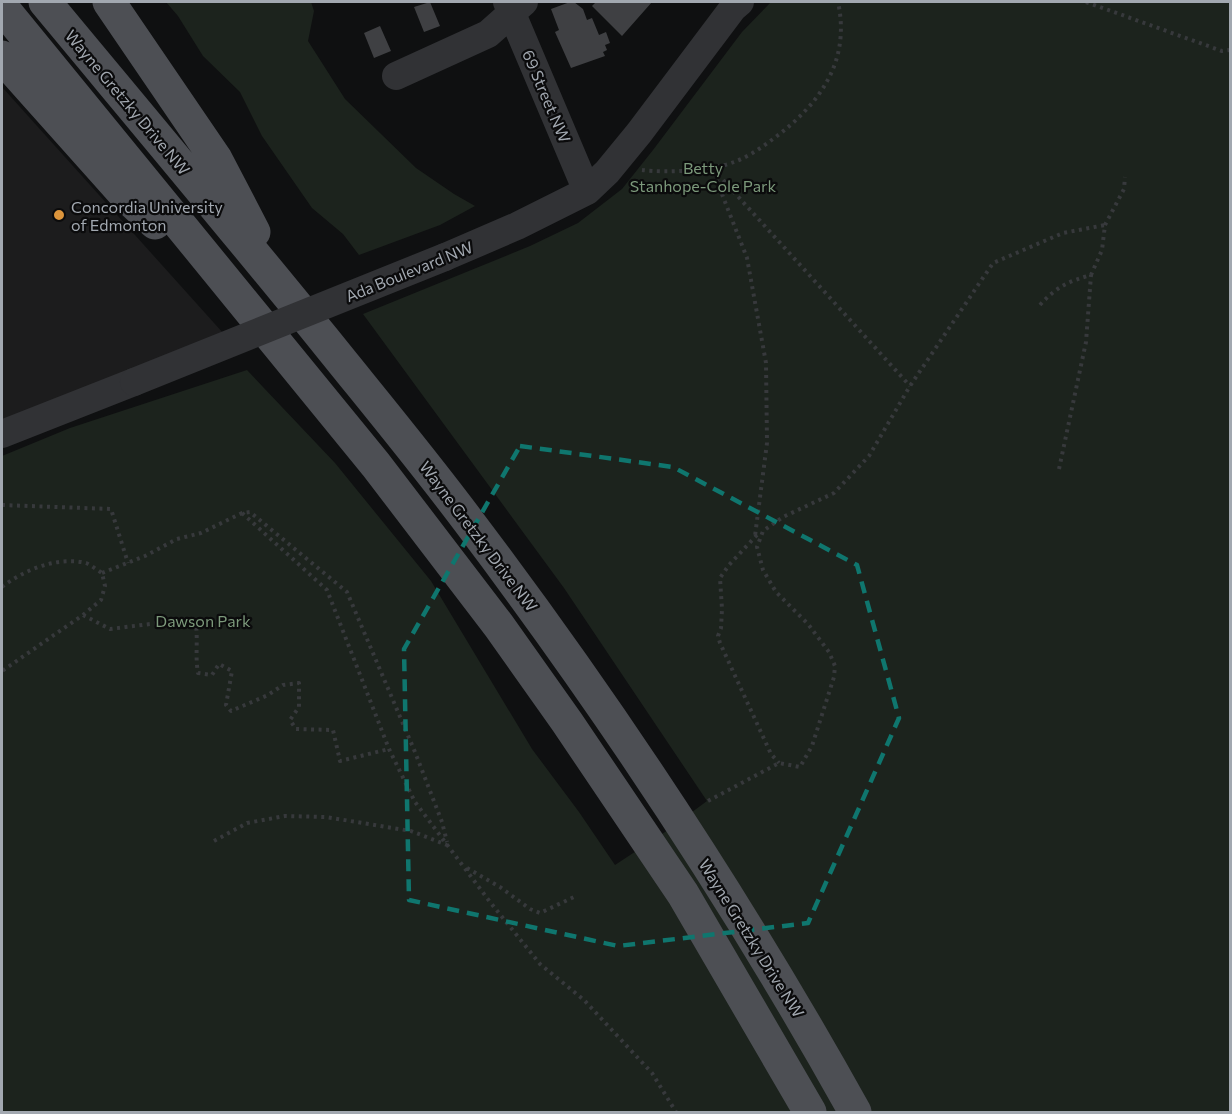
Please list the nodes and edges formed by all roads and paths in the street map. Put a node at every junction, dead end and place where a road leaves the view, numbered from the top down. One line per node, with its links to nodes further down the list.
1 (45, 2): 17 (main road, Wayne Gretzky Drive NW)
2 (109, 2): 17 (main road)
3 (740, 2): 14 (street, Ada Boulevard NW)
4 (838, 2): 11 (path)
5 (1086, 2): 8 (path)
6 (514, 5): 10 (street); 14 (street, 69 Street NW)
7 (2, 7): 19 (main road)
8 (1230, 50)
9 (2, 57): 19 (main road)
10 (396, 76)
11 (711, 166): 12 (path); 20 (path); 26 (path)
12 (637, 169)
13 (1125, 177): 15 (path)
14 (587, 191): 21 (street, Ada Boulevard NW, bridge)
15 (1105, 225): 16 (path); 20 (path)
16 (1091, 275): 18 (path); 22 (path)
17 (288, 295): 41 (main road, Wayne Gretzky Drive NW)
18 (1040, 305)
19 (252, 314): 40 (main road)
20 (910, 386): 25 (path)
21 (2, 434)
22 (1059, 469)
23 (2, 505): 27 (path)
24 (242, 513): 27 (path); 32 (path); 36 (path)
25 (763, 531): 26 (path); 33 (path)
26 (755, 536): 33 (path)
27 (128, 563): 28 (path)
28 (102, 573): 29 (path); 30 (path)
29 (2, 587)
30 (83, 615): 31 (path); 32 (path)
31 (2, 671)
32 (389, 748): 36 (path)
33 (779, 763): 34 (path)
34 (708, 801)
35 (214, 840): 36 (path)
36 (448, 846): 37 (path)
37 (466, 868): 38 (path); 39 (path)
38 (574, 897)
39 (676, 1113)
40 (810, 1113)
41 (855, 1113)

